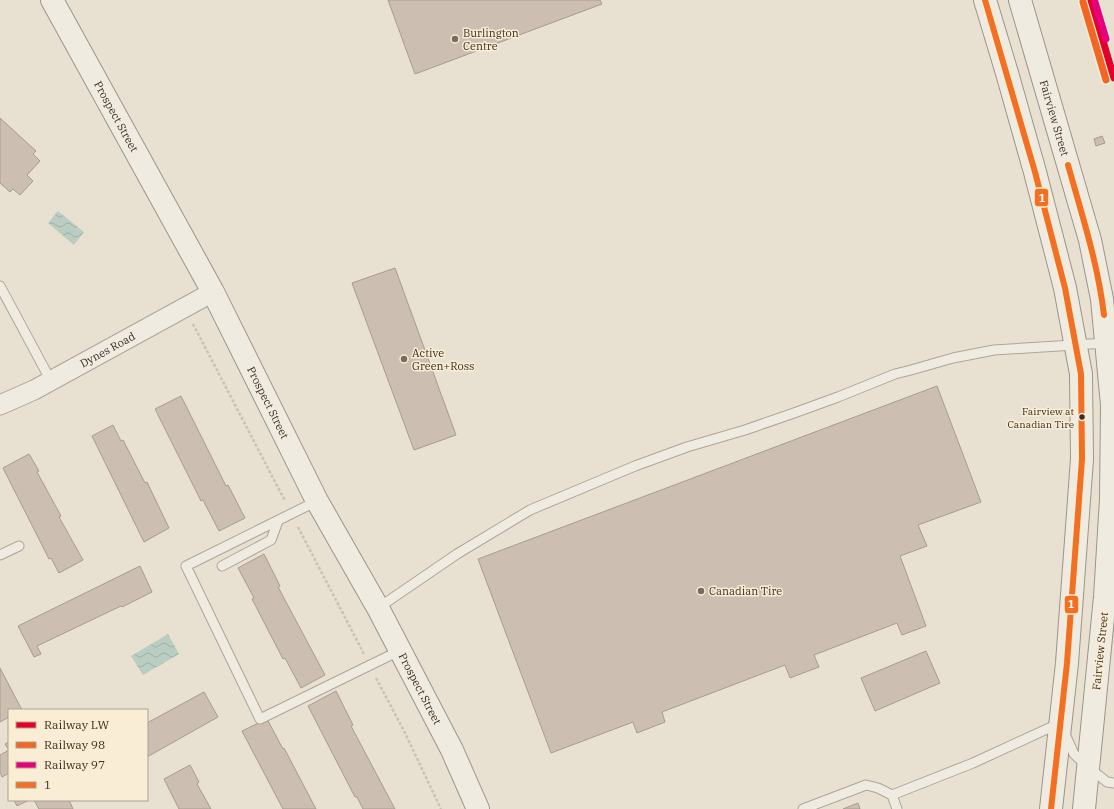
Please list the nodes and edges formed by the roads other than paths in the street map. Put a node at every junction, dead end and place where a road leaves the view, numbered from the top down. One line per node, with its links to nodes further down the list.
1 (52, 0): 5 (main road, Prospect Street)
2 (985, 0): 7 (main road)
3 (1020, 0): 6 (main road, Fairview Street)
4 (0, 286): 8 (lane)
5 (213, 292): 8 (street, Dynes Road); 10 (main road, Prospect Street)
6 (1106, 343): 7 (lane); 18 (main road, Fairview Street)
7 (1075, 345): 15 (lane); 17 (main road)
8 (51, 381): 9 (street, Dynes Road)
9 (0, 404)
10 (317, 502): 11 (lane); 15 (main road, Prospect Street)
11 (278, 521): 14 (lane); 16 (lane)
12 (19, 546): 13 (lane)
13 (0, 554)
14 (222, 566)
15 (378, 608): 16 (main road, Prospect Street)
16 (399, 650): 21 (main road, Prospect Street)
17 (1060, 723): 18 (lane); 20 (lane); 24 (main road)
18 (1088, 767): 19 (lane); 25 (main road, Fairview Street)
19 (1114, 783)
20 (892, 795): 22 (lane); 23 (lane)
21 (478, 809)
22 (802, 809)
23 (897, 809)
24 (1051, 809)
25 (1084, 809)

